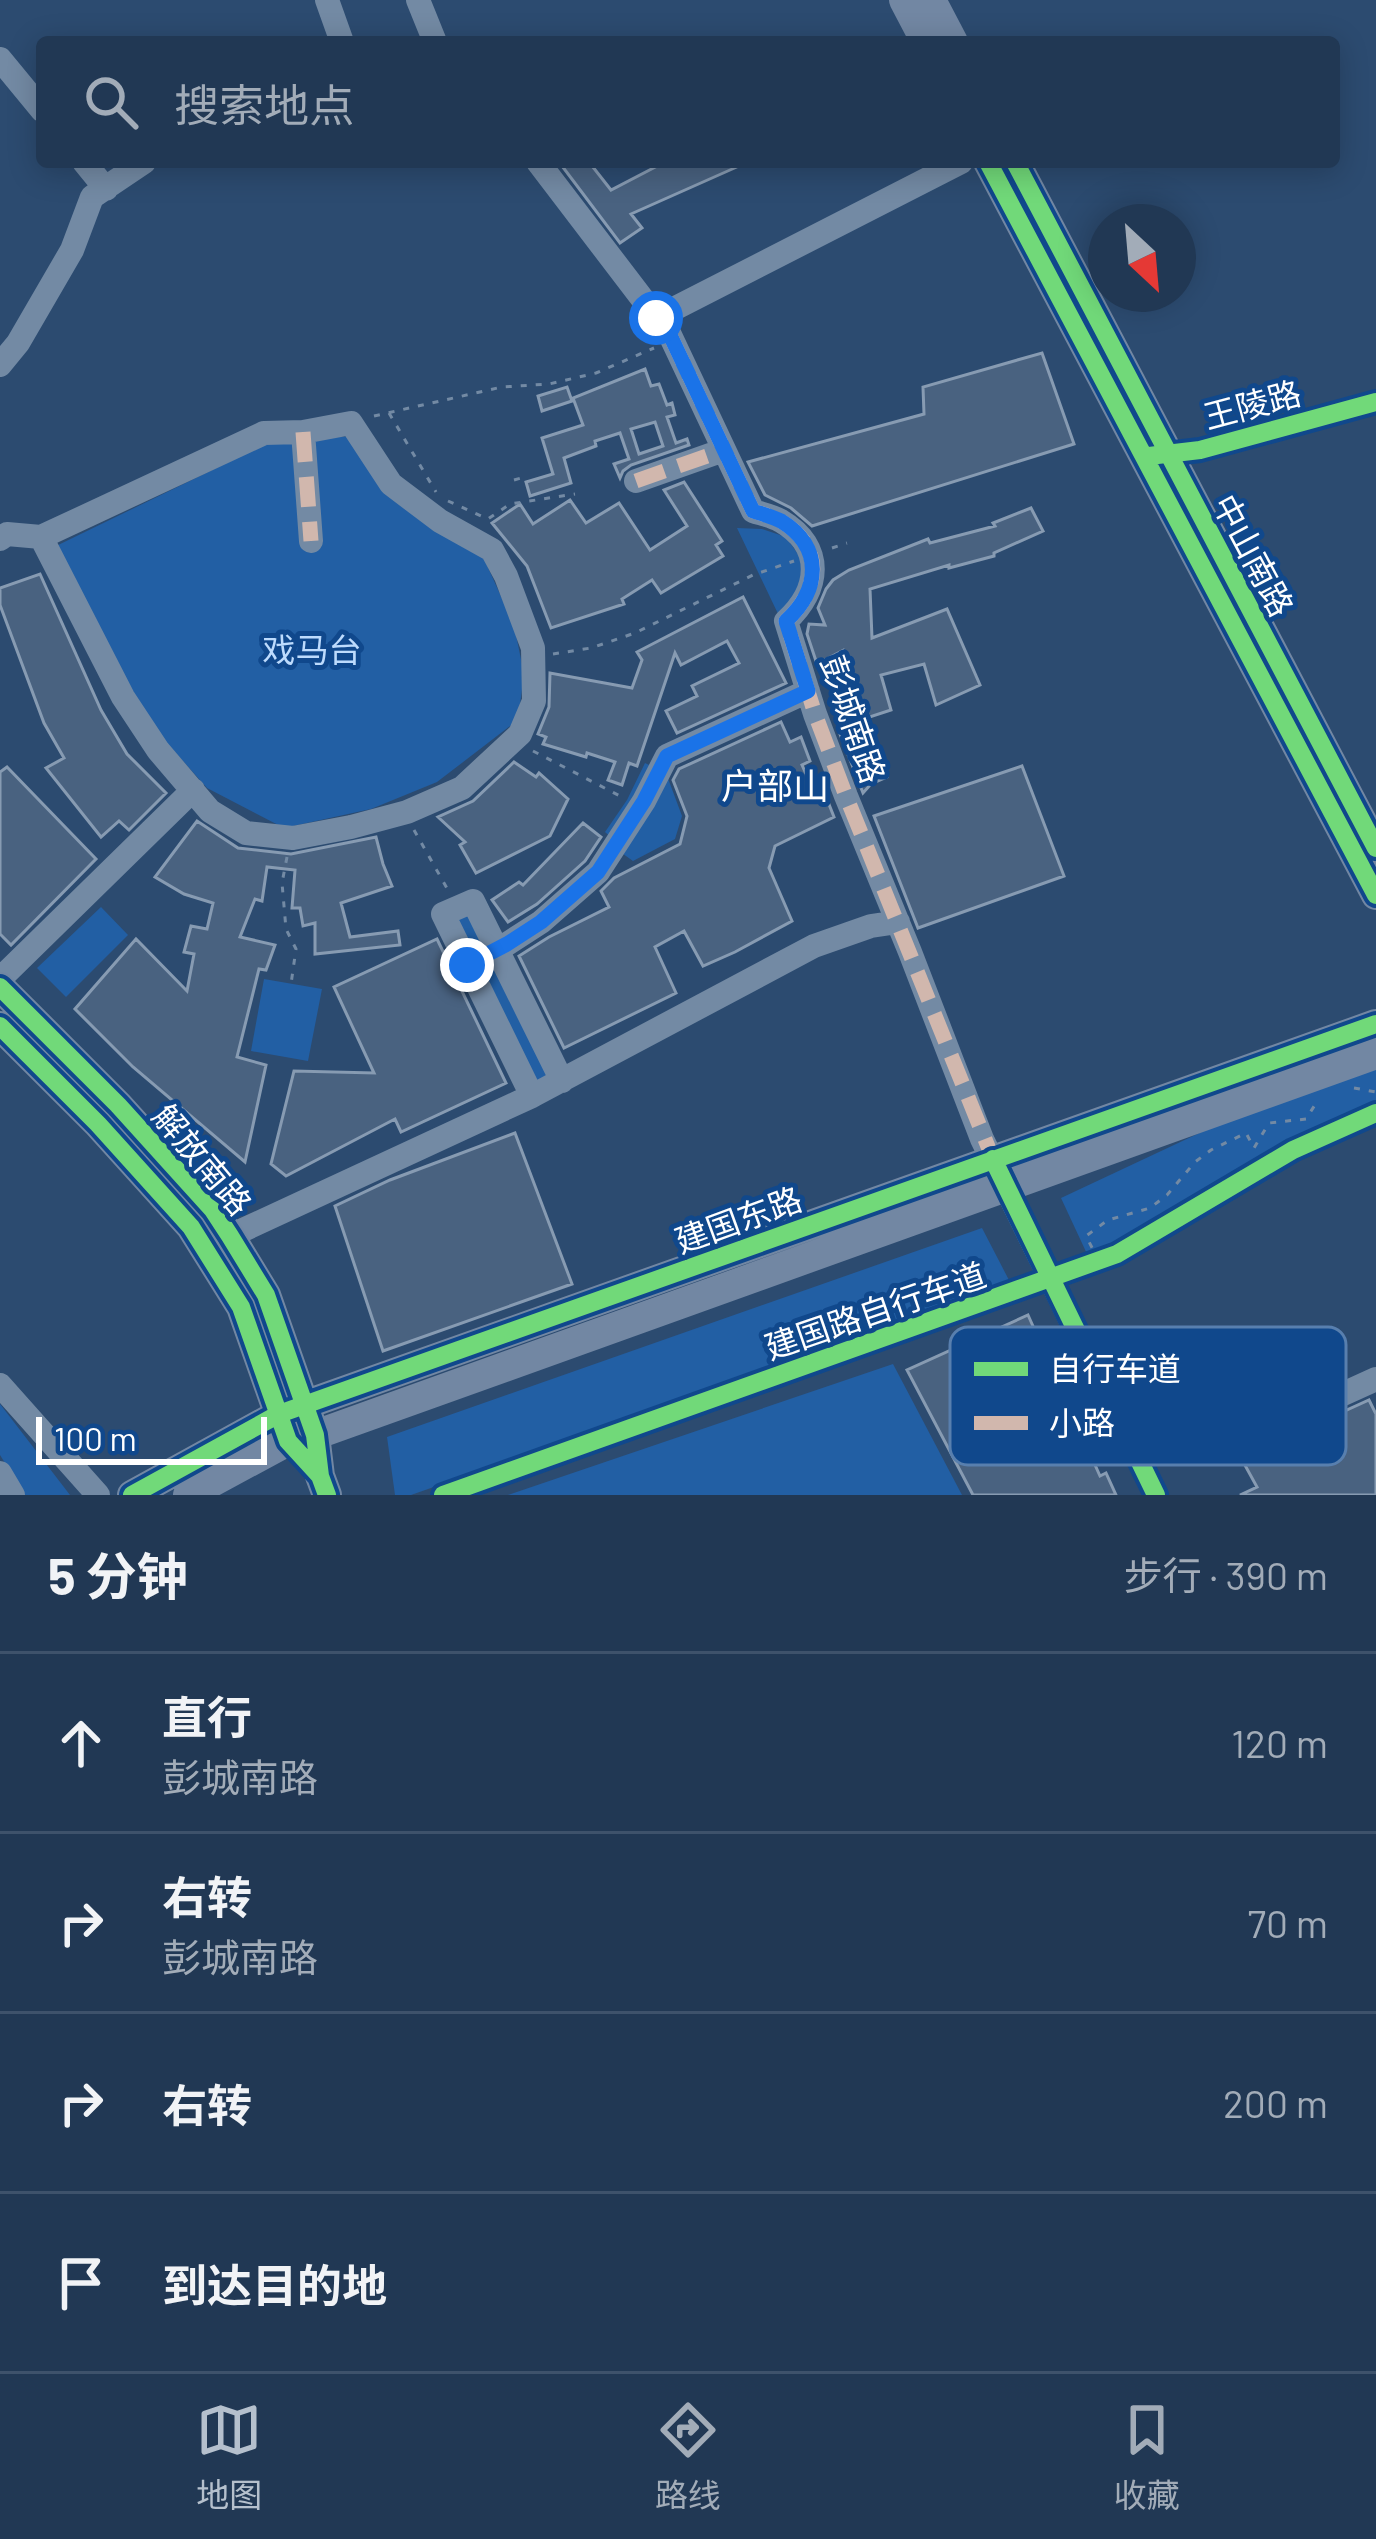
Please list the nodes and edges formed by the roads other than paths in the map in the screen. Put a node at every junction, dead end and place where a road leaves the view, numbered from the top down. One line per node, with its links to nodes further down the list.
1 (327, 0): 5 (street)
2 (418, 0): 6 (street)
3 (904, 0): 7 (main road)
4 (931, 0): 8 (main road)
5 (340, 36)
6 (433, 36)
7 (923, 36)
8 (950, 36)
9 (0, 59): 10 (street)
10 (36, 103)
11 (89, 168): 17 (street)
12 (136, 168): 17 (street)
13 (543, 168): 18 (street)
14 (951, 168): 18 (street)
15 (991, 168): 23 (main road, 中山南路)
16 (1018, 168): 23 (main road, 中山南路)
17 (106, 189): 19 (street)
18 (666, 331): 22 (street)
19 (0, 364)
20 (1376, 402): 23 (street, 王陵路)
21 (303, 432): 26 (street); 27 (street); 29 (street)
22 (724, 450): 24 (street); 28 (street, 彭城南路)
23 (1154, 455): 30 (main road, 中山南路); 31 (main road, 中山南路)
24 (636, 481)
25 (2, 531): 26 (street)
26 (41, 537): 29 (street)
27 (310, 541)
28 (808, 691): 32 (street, 彭城南路); 33 (street)
29 (193, 790): 35 (street)
30 (1376, 848)
31 (1376, 895)
32 (898, 922): 39 (street); 41 (street, 彭城南路)
33 (497, 950): 34 (street); 34 (street); 39 (street)
34 (467, 965): 40 (street)
35 (0, 983): 42 (main road, 解放南路)
36 (1376, 1024): 41 (main road, 建国东路)
37 (0, 1026): 47 (main road, 解放南路)
38 (1376, 1054): 41 (main road, 建国东路)
39 (562, 1081): 40 (street)
40 (532, 1096): 42 (street)
41 (1000, 1173): 43 (street, 彭城南路); 47 (main road, 建国东路)
42 (230, 1236): 47 (main road, 解放南路)
43 (1075, 1327)
44 (1376, 1379): 46 (street)
45 (0, 1385): 52 (street)
46 (1346, 1393)
47 (297, 1424): 50 (main road, 解放南路); 53 (main road, 建国东路); 54 (main road, 建国东路)
48 (1142, 1465): 55 (street, 彭城南路)
49 (0, 1474): 51 (street)
50 (323, 1486)
51 (14, 1495)
52 (98, 1495)
53 (132, 1495)
54 (188, 1495)
55 (1156, 1495)

